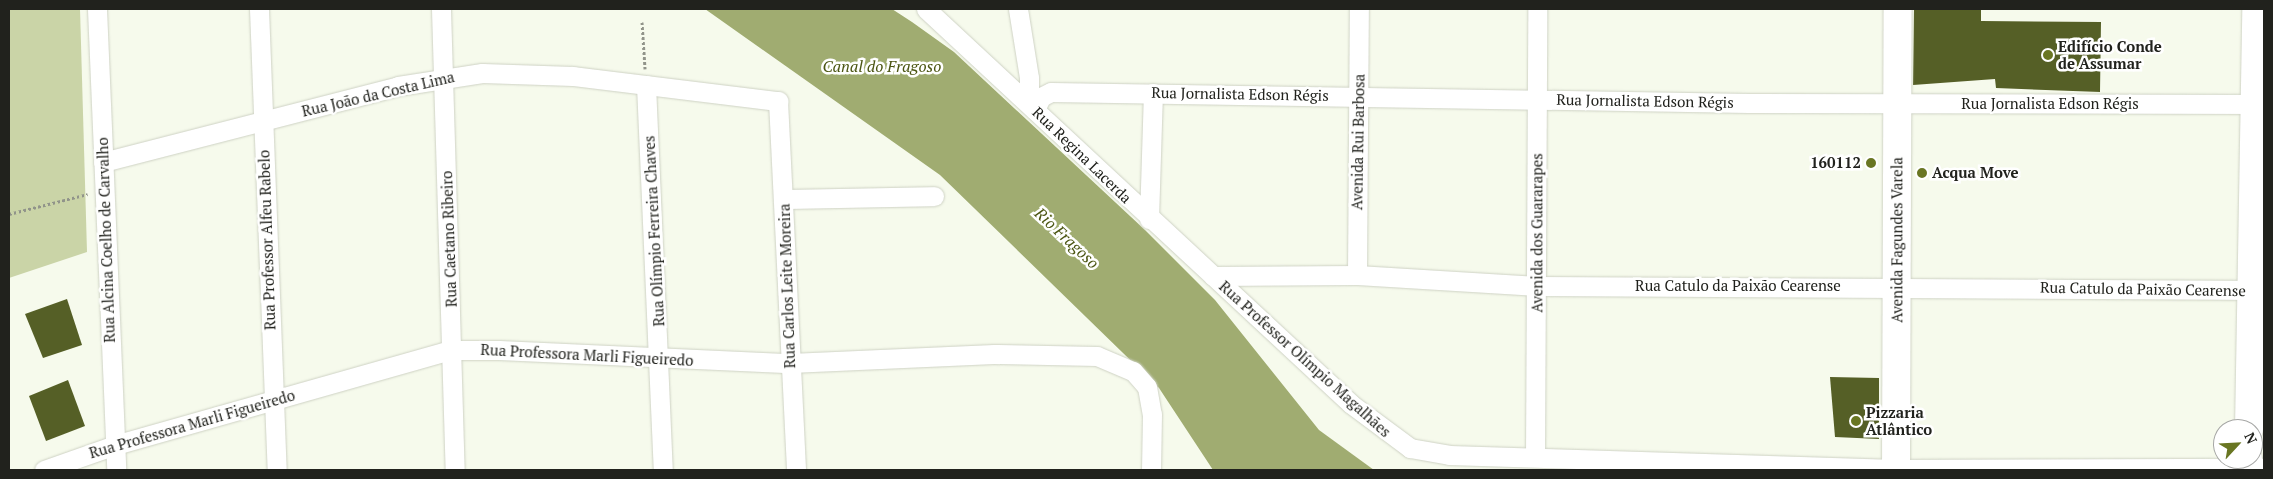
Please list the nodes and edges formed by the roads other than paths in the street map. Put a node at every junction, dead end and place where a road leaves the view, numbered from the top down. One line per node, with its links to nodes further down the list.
1 (97, 9): 21 (street, Rua Alcina Coelho de Carvalho)
2 (259, 9): 20 (street, Rua Professor Alfeu Rabelo)
3 (441, 9): 10 (street, Rua Caetano Ribeiro)
4 (926, 9): 13 (street)
5 (1018, 9): 13 (street, Rua Regina Lacerda)
6 (1359, 9): 14 (street, Avenida Rui Barbosa)
7 (1537, 9): 15 (street, Avenida dos Guararapes)
8 (1898, 9): 17 (main road, Avenida Fagundes Varela)
9 (2256, 9): 18 (main road)
10 (444, 77): 11 (street, Rua João da Costa Lima); 20 (street, Rua João da Costa Lima); 30 (street, Rua Caetano Ribeiro)
11 (646, 85): 16 (street, Rua João da Costa Lima); 31 (street, Rua Olímpio Ferreira Chaves)
12 (1153, 93): 14 (street, Rua Jornalista Edson Régis); 19 (street, Rua Jornalista Edson Régis); 24 (street)
13 (1019, 94): 19 (street, Rua Regina Lacerda)
14 (1359, 95): 15 (street, Rua Jornalista Edson Régis); 26 (street, Avenida Rui Barbosa)
15 (1537, 98): 17 (street, Rua Jornalista Edson Régis); 27 (street, Avenida dos Guararapes)
16 (778, 101): 23 (street, Rua Carlos Leite Moreira)
17 (1897, 104): 18 (street, Rua Jornalista Edson Régis); 28 (main road, Avenida Fagundes Varela)
18 (2260, 104): 29 (main road)
19 (1035, 110): 24 (street, Rua Regina Lacerda)
20 (262, 122): 21 (street, Rua João da Costa Lima); 33 (street, Rua Professor Alfeu Rabelo)
21 (103, 162): 35 (street, Rua Alcina Coelho de Carvalho)
22 (934, 196): 23 (street)
23 (783, 198): 32 (street, Rua Carlos Leite Moreira)
24 (1149, 219): 25 (street, Rua Regina Lacerda)
25 (1213, 276): 26 (street, Rua Catulo da Paixão Cearense); 36 (street, Rua Professor Olímpio Magalhães)
26 (1357, 276): 27 (street, Rua Catulo da Paixão Cearense)
27 (1538, 286): 28 (street, Rua Catulo da Paixão Cearense); 36 (street, Avenida dos Guararapes)
28 (1898, 286): 29 (street, Rua Catulo da Paixão Cearense); 38 (main road, Avenida Fagundes Varela)
29 (2258, 290): 34 (main road)
30 (451, 350): 31 (street, Rua Professora Marli Figueiredo); 33 (street, Rua Professora Marli Figueiredo); 42 (street, Rua Caetano Ribeiro)
31 (660, 358): 32 (street, Rua Professora Marli Figueiredo); 43 (street, Rua Olímpio Ferreira Chaves)
32 (790, 363): 44 (street, Rua Carlos Leite Moreira); 45 (street, Rua Professora Marli Figueiredo)
33 (273, 400): 35 (street, Rua Professora Marli Figueiredo); 41 (street, Rua Professor Alfeu Rabelo)
34 (2250, 419)
35 (115, 445): 39 (street, Rua Professora Marli Figueiredo); 40 (street, Rua Alcina Coelho de Carvalho)
36 (1535, 457): 38 (street, Rua Professor Olímpio Magalhães)
37 (2213, 466): 38 (street, Rua Professor Olímpio Magalhães)
38 (1896, 469)
39 (44, 470)
40 (116, 470)
41 (277, 470)
42 (455, 470)
43 (663, 470)
44 (796, 470)
45 (1151, 470)

